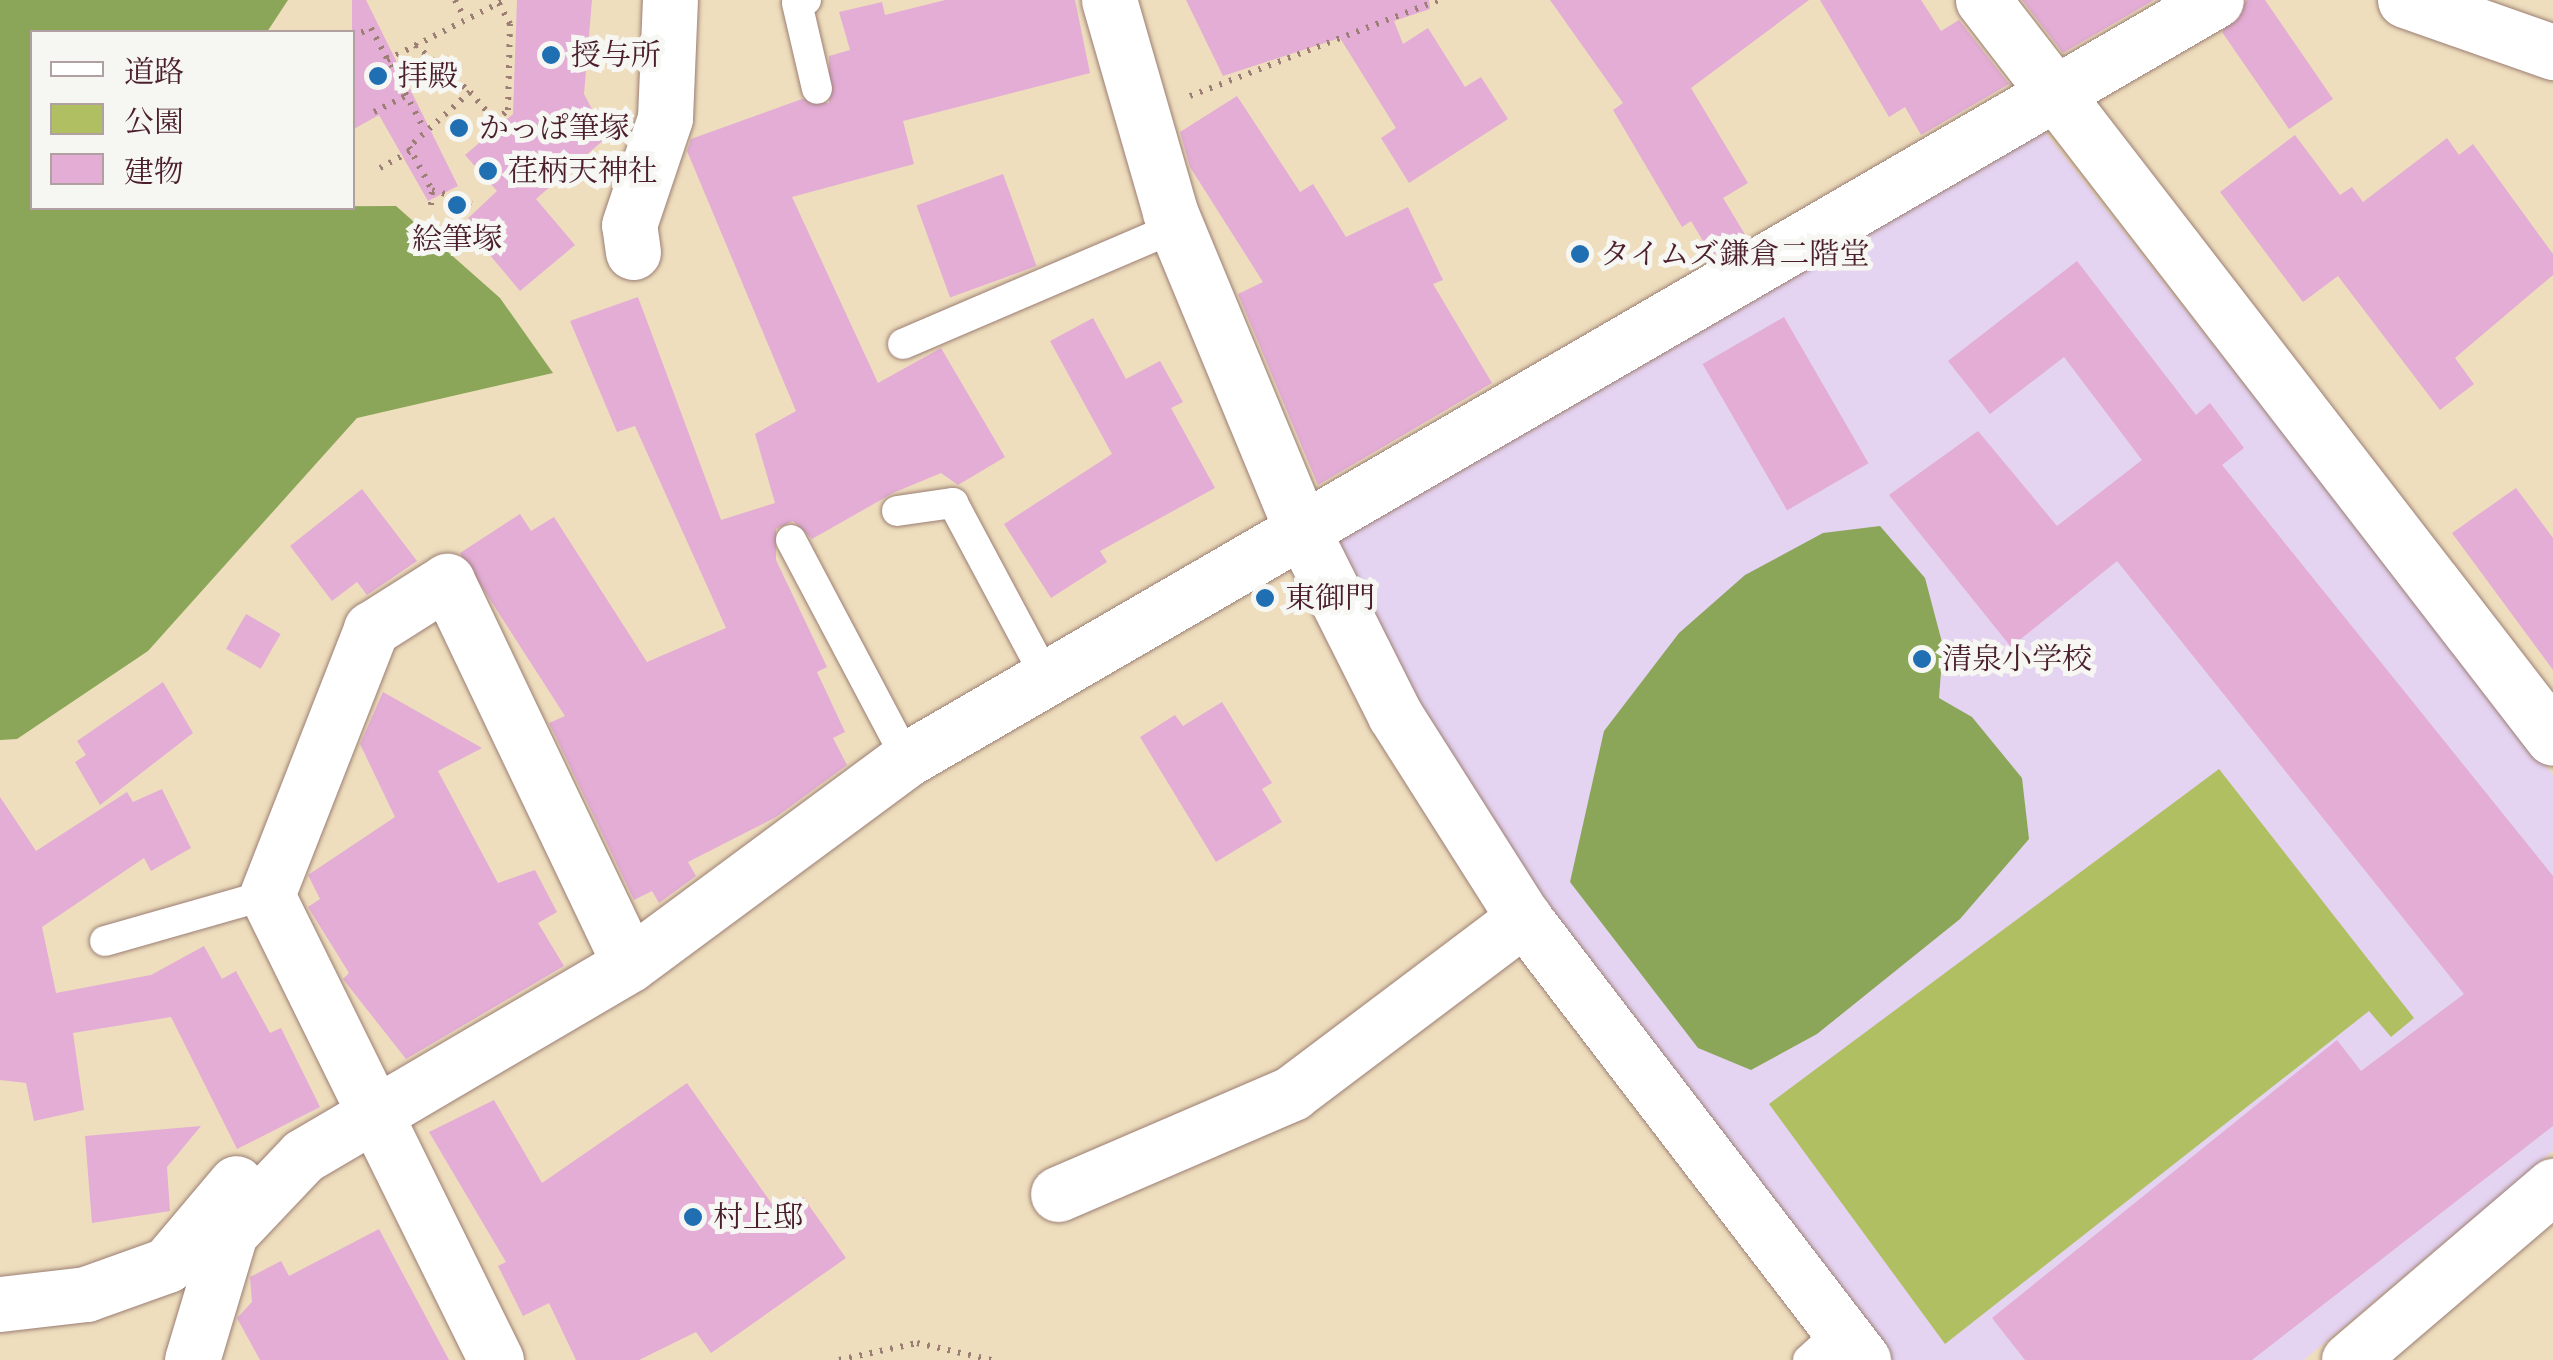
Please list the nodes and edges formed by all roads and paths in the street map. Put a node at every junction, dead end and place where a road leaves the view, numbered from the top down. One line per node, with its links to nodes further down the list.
1 (455, 0): 11 (path)
2 (670, 0): 31 (street)
3 (806, 0): 16 (lane)
4 (1109, 0): 21 (street)
5 (1438, 0): 21 (path)
6 (1983, 0): 18 (street)
7 (2216, 0): 18 (street)
8 (2405, 0): 14 (street)
9 (502, 2): 10 (path); 22 (path)
10 (487, 4): 11 (path)
11 (465, 19): 13 (path)
12 (355, 36): 15 (path)
13 (415, 45): 15 (path); 17 (path)
14 (2553, 52)
15 (387, 60): 19 (path)
16 (816, 90)
17 (470, 92): 22 (path); 23 (path)
18 (2050, 95): 34 (street); 37 (street)
19 (406, 96): 20 (path); 23 (path)
20 (374, 112)
21 (1142, 112): 30 (street)
22 (495, 121): 24 (path)
23 (424, 130): 25 (path)
24 (480, 142)
25 (411, 151): 26 (path); 27 (path)
26 (380, 168)
27 (432, 190): 28 (path); 29 (path)
28 (472, 202)
29 (431, 205)
30 (1176, 228): 32 (lane); 34 (street)
31 (633, 252)
32 (903, 344)
33 (897, 510): 36 (lane)
34 (1301, 528): 36 (street); 40 (street)
35 (791, 540): 38 (lane)
36 (1046, 677): 38 (street)
37 (2553, 738)
38 (908, 760): 42 (street)
39 (266, 894): 41 (lane); 42 (street); 43 (street)
40 (1524, 918): 46 (street); 48 (street)
41 (105, 941)
42 (630, 964): 43 (street)
43 (383, 1116): 44 (street); 50 (street)
44 (303, 1156): 47 (street); 49 (street)
45 (2553, 1186): 53 (street)
46 (1058, 1194)
47 (0, 1304)
48 (1837, 1351)
49 (192, 1360)
50 (496, 1360)
51 (839, 1360): 52 (path)
52 (992, 1360)
53 (2349, 1360)

